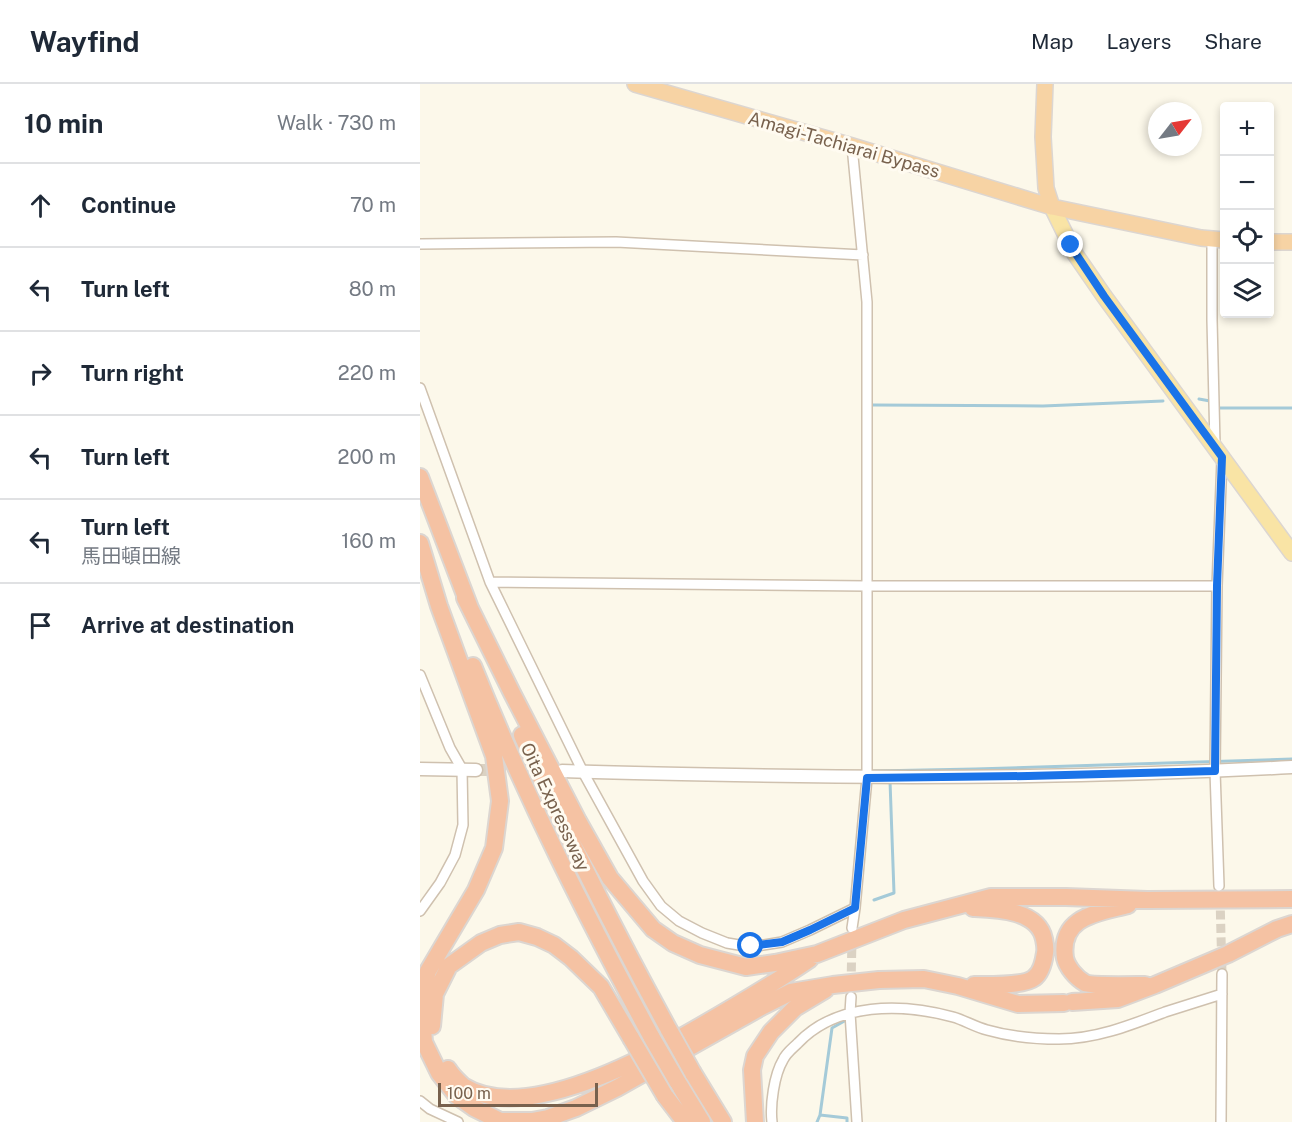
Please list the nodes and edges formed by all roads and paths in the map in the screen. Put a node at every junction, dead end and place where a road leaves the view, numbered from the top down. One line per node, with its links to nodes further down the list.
1 (635, 84): 3 (highway, Amagi-Tachiarai Bypass)
2 (1045, 84): 4 (highway)
3 (852, 146): 4 (highway, Amagi-Tachiarai Bypass); 9 (street)
4 (1052, 207): 5 (highway, Amagi-Tachiarai Bypass); 12 (main road)
5 (1218, 239): 12 (street)
6 (1274, 242): 7 (highway)
7 (1292, 242)
8 (420, 244): 9 (street)
9 (863, 255): 18 (street)
10 (420, 388): 11 (street)
11 (422, 402): 17 (street)
12 (1219, 452): 16 (main road); 19 (street)
13 (420, 477): 20 (highway, Oita Expressway)
14 (420, 530): 49 (highway, Oita Expressway, bridge)
15 (420, 543): 40 (highway)
16 (1292, 553)
17 (490, 582): 18 (street); 27 (street)
18 (867, 586): 19 (street); 29 (street)
19 (1217, 586): 28 (street)
20 (465, 598): 38 (highway); 50 (highway, Oita Expressway, bridge)
21 (420, 675): 24 (street)
22 (1292, 766): 28 (street)
23 (420, 769): 24 (street)
24 (462, 769): 25 (street); 35 (street)
25 (476, 770)
26 (562, 771): 27 (street)
27 (583, 771): 29 (street); 34 (street)
28 (1215, 771): 29 (street); 30 (street)
29 (867, 778): 34 (street)
30 (1219, 886)
31 (1292, 899): 32 (highway)
32 (1147, 900): 33 (highway); 41 (highway)
33 (957, 907): 38 (highway); 42 (highway)
34 (855, 908): 37 (street)
35 (420, 911)
36 (1292, 924): 41 (highway)
37 (852, 928)
38 (816, 954): 48 (highway, bridge)
39 (1222, 974): 43 (street)
40 (833, 985): 42 (highway); 51 (highway)
41 (1155, 985): 42 (highway)
42 (958, 986)
43 (1222, 994): 45 (street); 54 (street)
44 (851, 997): 45 (street)
45 (850, 1012): 52 (street); 53 (street)
46 (420, 1101): 47 (street)
47 (458, 1122)
48 (685, 1122)
49 (702, 1122)
50 (723, 1122)
51 (755, 1122)
52 (772, 1122)
53 (856, 1122)
54 (1221, 1122)

